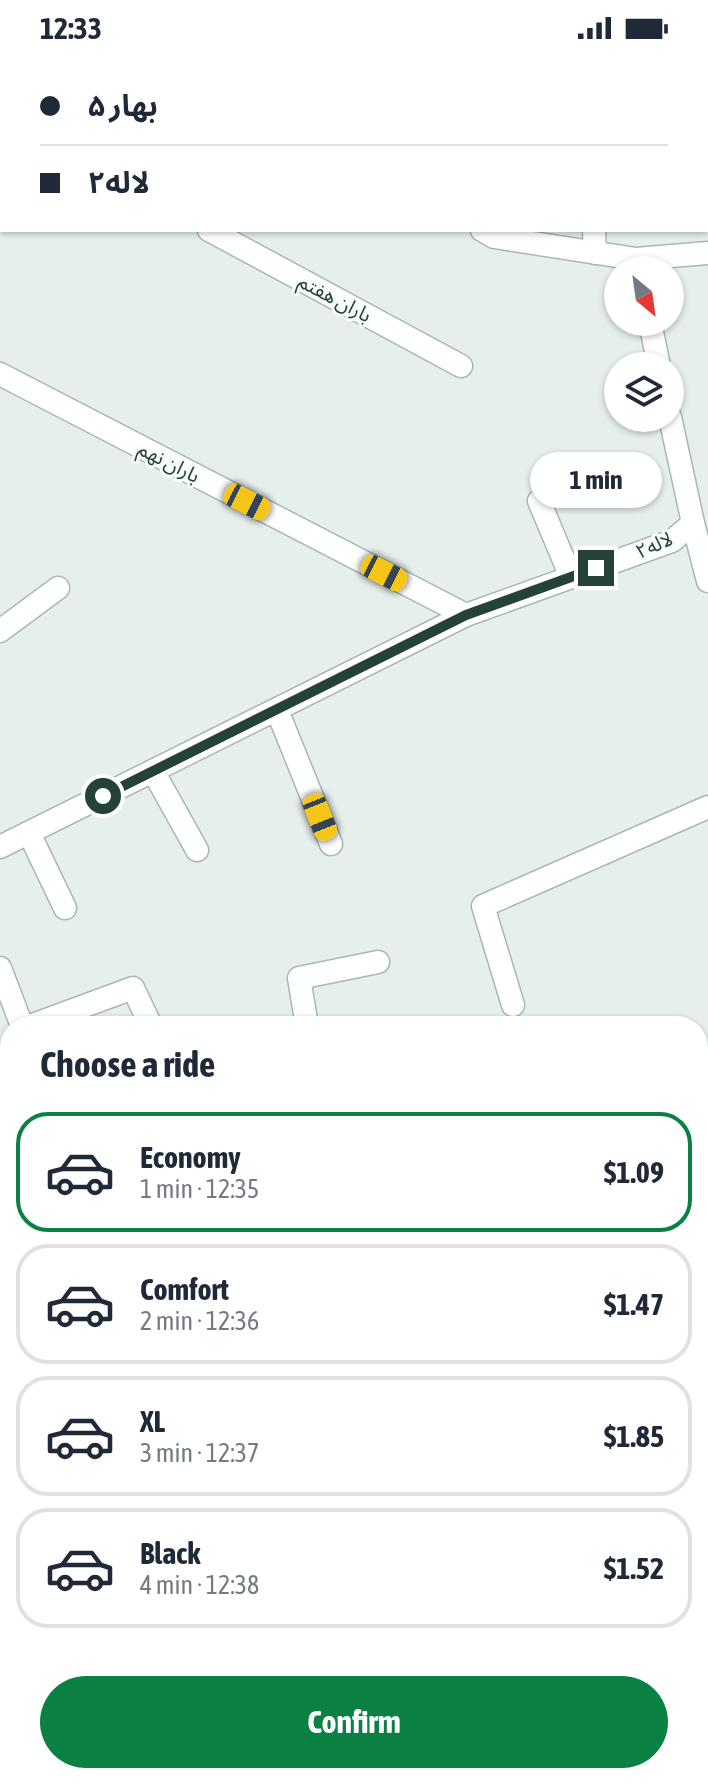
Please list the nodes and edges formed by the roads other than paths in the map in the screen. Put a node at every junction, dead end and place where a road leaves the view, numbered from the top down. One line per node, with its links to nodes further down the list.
1 (213, 232): 8 (street, باران هفتم)
2 (485, 232): 4 (street)
3 (594, 232): 4 (street)
4 (595, 253): 6 (street)
5 (708, 253): 7 (street)
6 (606, 256)
7 (684, 257)
8 (461, 366)
9 (0, 374): 16 (street, باران نهم)
10 (673, 432): 12 (street, لاله۲)
11 (539, 501): 13 (street)
12 (693, 523): 13 (street, لاله۲); 14 (street)
13 (571, 577): 16 (street, لاله۲)
14 (708, 581)
15 (58, 588): 17 (street)
16 (466, 615): 18 (street, لاله۲)
17 (0, 631)
18 (277, 710): 19 (street, لاله۲); 22 (street)
19 (153, 771): 21 (street, لاله۲); 24 (street)
20 (708, 807): 28 (street)
21 (29, 833): 23 (street, لاله۲); 25 (street)
22 (331, 844)
23 (0, 847)
24 (197, 850)
25 (65, 908)
26 (378, 962): 32 (street)
27 (0, 968): 29 (street)
28 (513, 1005)
29 (18, 1016)
30 (57, 1016): 31 (street)
31 (146, 1016)
32 (305, 1016)

